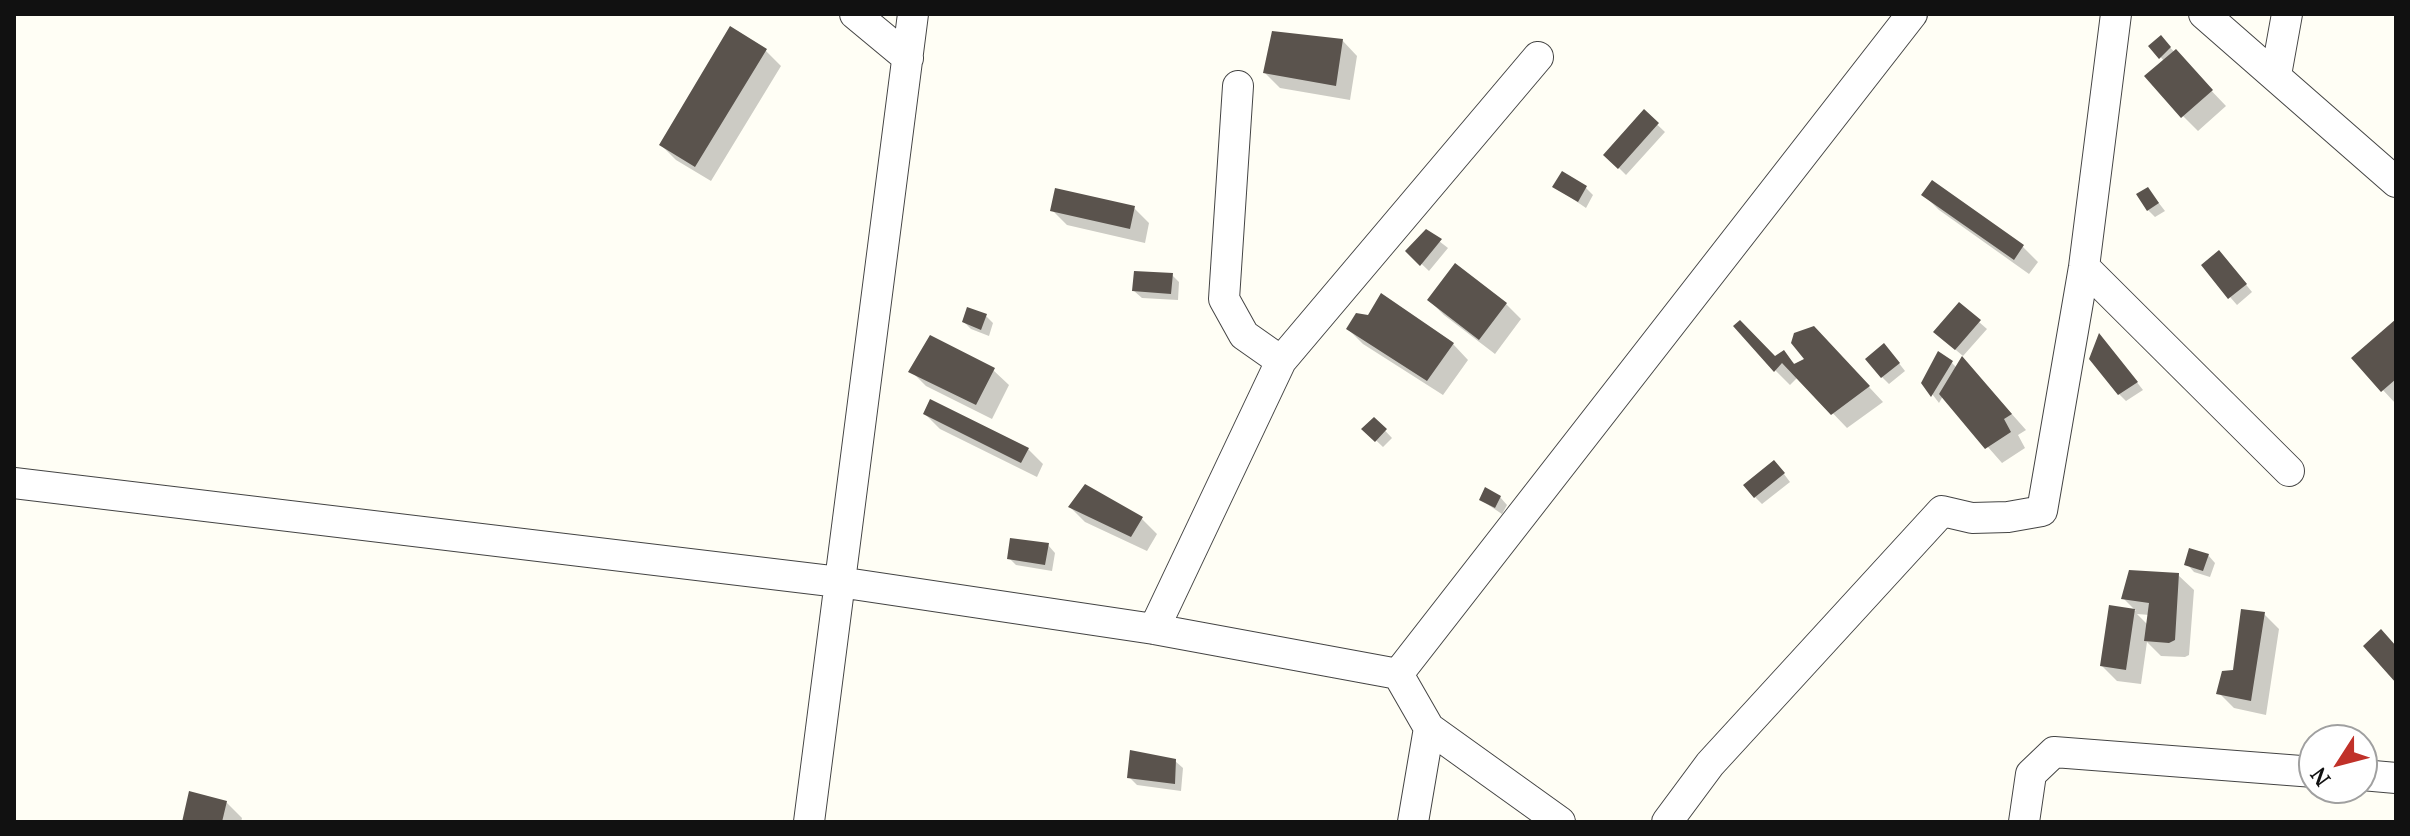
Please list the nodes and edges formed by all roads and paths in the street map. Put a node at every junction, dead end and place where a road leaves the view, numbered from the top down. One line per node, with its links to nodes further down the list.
1 (855, 14): 8 (street)
2 (913, 14): 8 (street)
3 (1912, 14): 18 (street)
4 (2116, 14): 12 (street)
5 (2204, 14): 9 (street)
6 (2287, 14): 9 (street)
7 (1538, 57): 13 (street)
8 (908, 58): 16 (street)
9 (2276, 75): 11 (street)
10 (1238, 86): 13 (street)
11 (2390, 173)
12 (2084, 267): 14 (street); 24 (street)
13 (1281, 361): 17 (street)
14 (2289, 471)
15 (14, 483): 16 (street)
16 (839, 582): 17 (street); 21 (street)
17 (1154, 629): 18 (street)
18 (1398, 674): 19 (street)
19 (1429, 728): 22 (street); 23 (street)
20 (2298, 771): 25 (street)
21 (809, 822)
22 (1413, 822)
23 (1560, 822)
24 (1667, 822)
25 (2024, 822)

